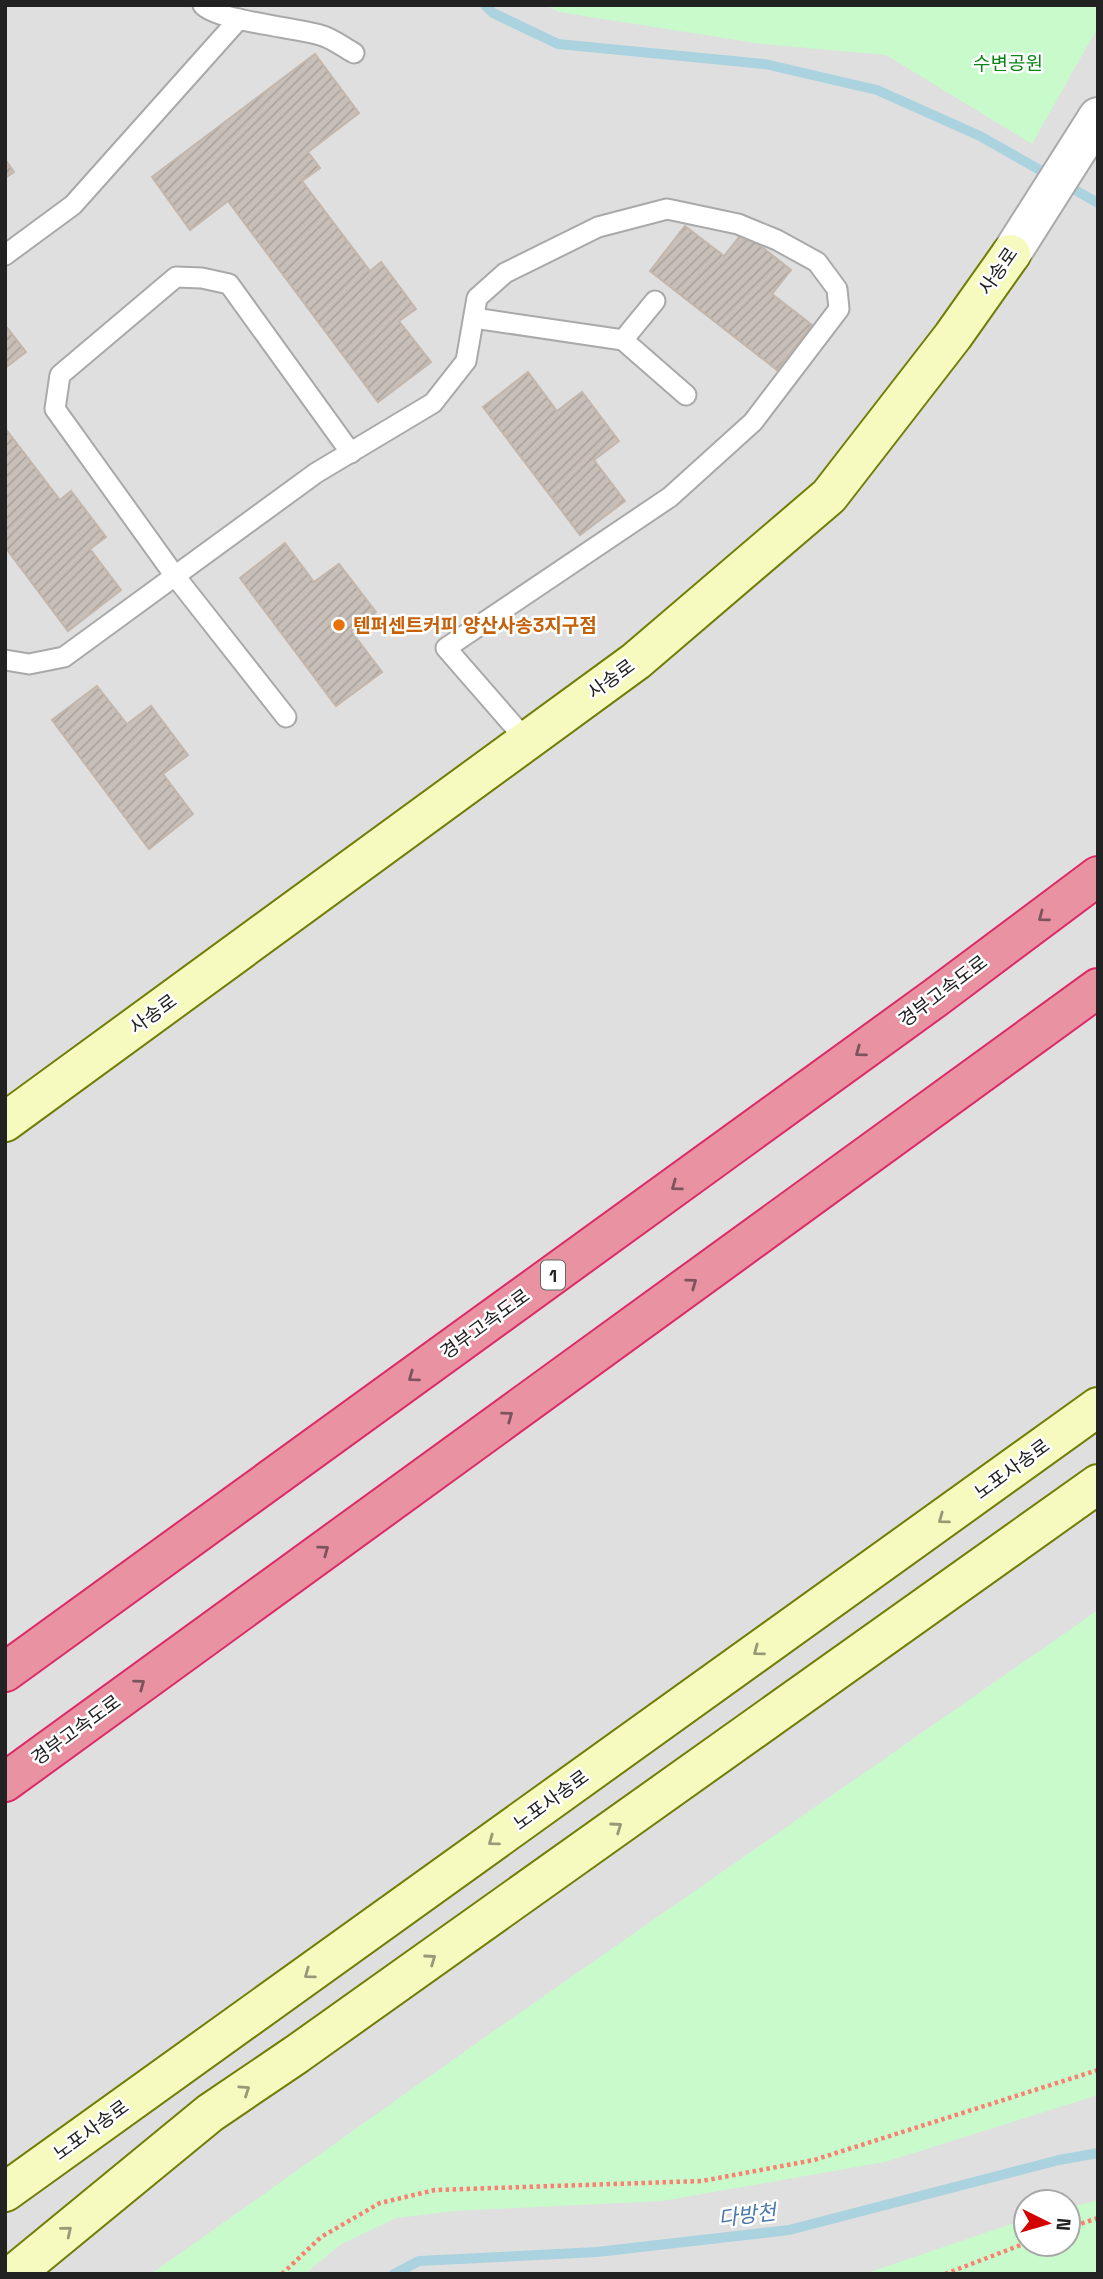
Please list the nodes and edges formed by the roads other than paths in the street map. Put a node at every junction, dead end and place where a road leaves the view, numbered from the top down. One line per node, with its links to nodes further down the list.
1 (203, 5): 2 (lane)
2 (239, 19): 3 (lane); 6 (lane)
3 (354, 53)
4 (1098, 117): 5 (street, 사송로)
5 (1011, 254): 15 (main road, 사송로)
6 (5, 255)
7 (655, 301): 9 (lane)
8 (474, 318): 9 (lane); 11 (lane); 15 (lane)
9 (623, 340): 10 (lane)
10 (686, 395)
11 (351, 453): 12 (lane); 12 (lane)
12 (175, 576): 13 (lane); 14 (lane)
13 (5, 660)
14 (286, 718)
15 (527, 741): 18 (main road, 사송로)
16 (1098, 876): 21 (highway, 경부고속도로 / 1, one-way to 21)
17 (1098, 988): 22 (highway, 경부고속도로, one-way to 17)
18 (5, 1122)
19 (1098, 1408): 23 (main road, 노포사송로, one-way to 23)
20 (1098, 1484): 24 (main road, one-way to 20)
21 (5, 1672)
22 (5, 1782)
23 (5, 2192)
24 (14, 2274)

